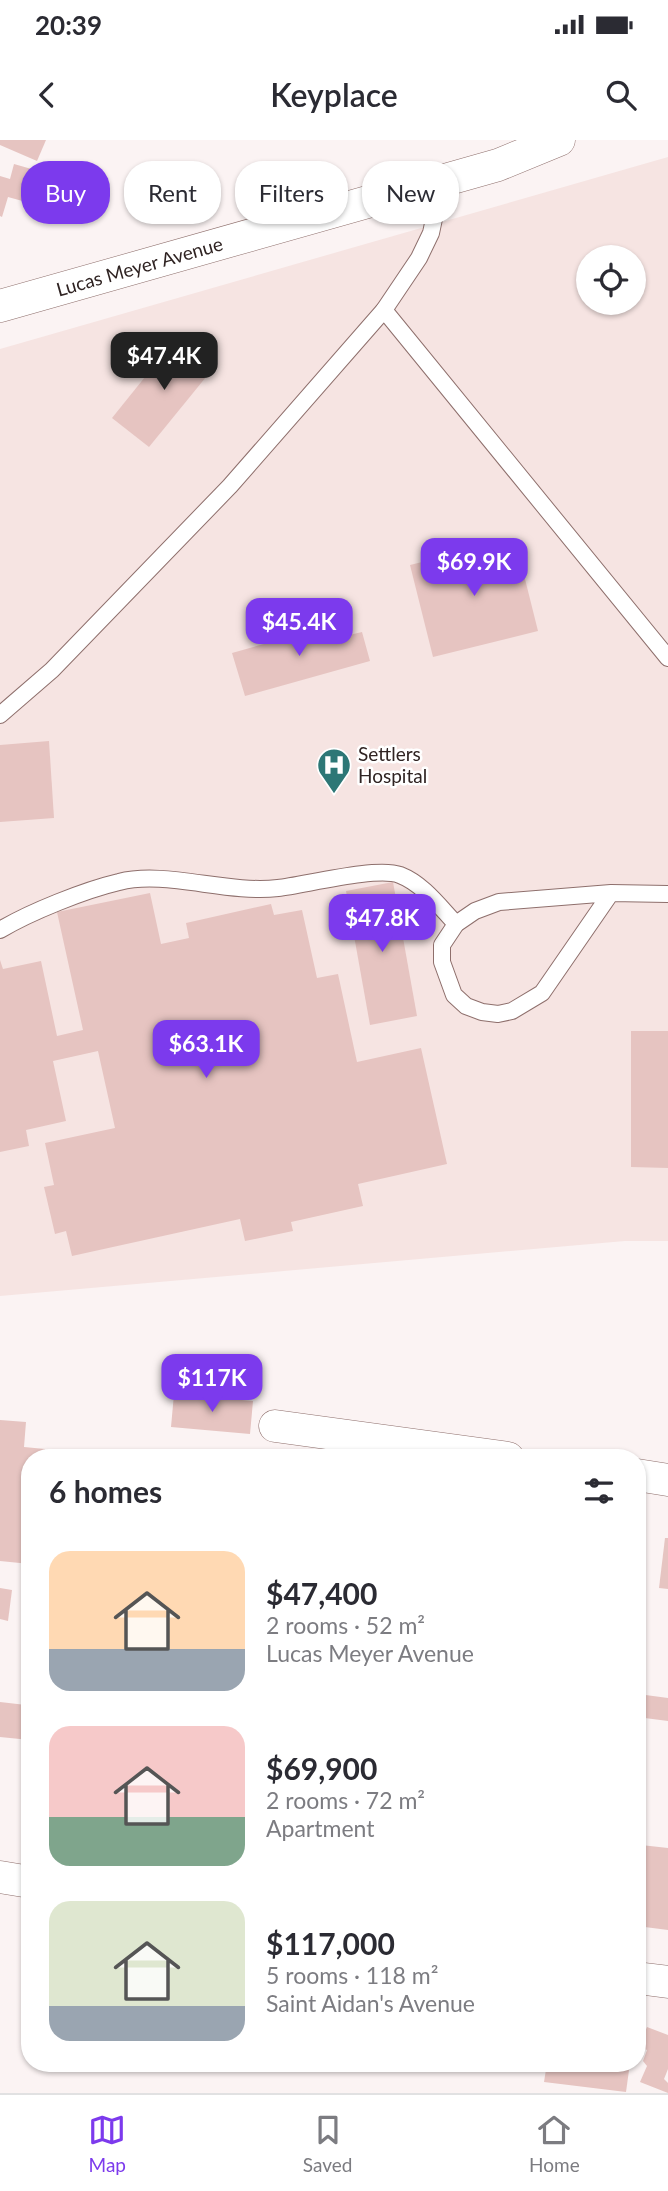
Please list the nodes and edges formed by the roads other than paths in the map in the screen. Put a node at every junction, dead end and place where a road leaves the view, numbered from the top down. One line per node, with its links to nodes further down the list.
1 (559, 140): 2 (street, Lucas Meyer Avenue)
2 (459, 176)
3 (362, 204): 5 (street, Lucas Meyer Avenue)
4 (433, 224): 6 (lane)
5 (0, 306)
6 (384, 310): 7 (lane); 8 (lane)
7 (668, 658)
8 (0, 715)
9 (611, 893): 10 (lane); 11 (lane); 11 (lane)
10 (668, 894)
11 (456, 923): 12 (lane)
12 (0, 930)
13 (275, 1426): 14 (street)
14 (442, 1449)
15 (646, 1476): 16 (street)
16 (668, 1480)
17 (0, 1877): 18 (street)
18 (21, 1880)
19 (646, 1979): 20 (street)
20 (668, 1982)

